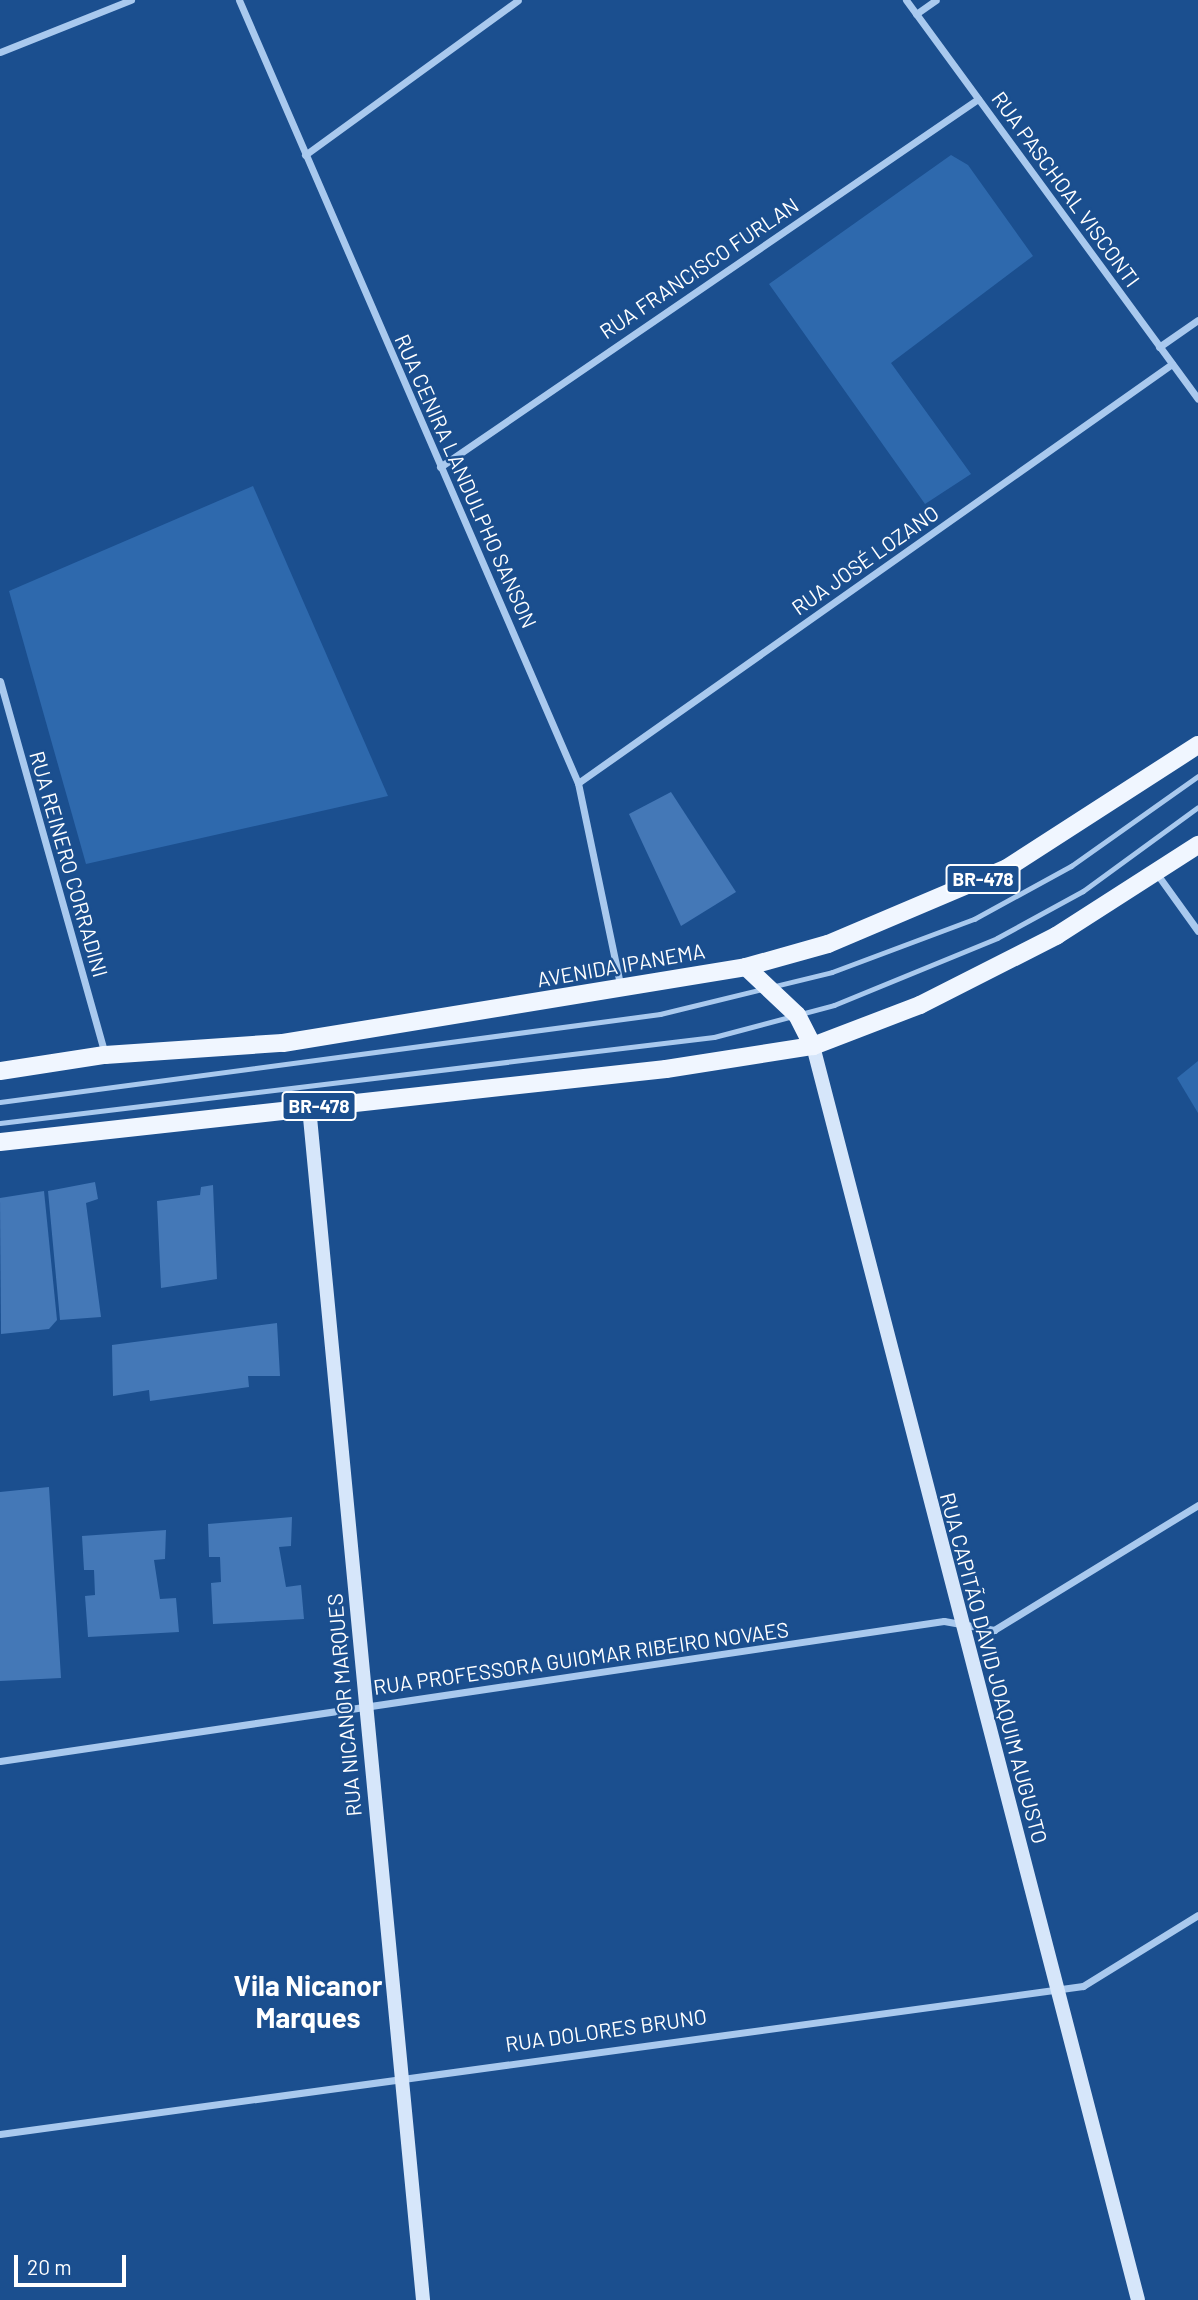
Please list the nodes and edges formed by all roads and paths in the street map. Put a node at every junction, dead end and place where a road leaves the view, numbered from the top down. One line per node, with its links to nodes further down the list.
1 (131, 0): 7 (street)
2 (239, 0): 9 (street, RUA CENIRA LANDULPHO SANSON)
3 (518, 0): 9 (street)
4 (906, 0): 6 (street, RUA PASCHOAL VISCONTI)
5 (936, 0): 6 (street)
6 (916, 14): 8 (street, RUA PASCHOAL VISCONTI)
7 (0, 52)
8 (978, 99): 11 (street, RUA PASCHOAL VISCONTI); 14 (street, RUA FRANCISCO FURLAN)
9 (305, 155): 14 (street, RUA CENIRA LANDULPHO SANSON)
10 (1198, 320): 11 (street)
11 (1159, 346): 12 (street, RUA PASCHOAL VISCONTI)
12 (1172, 364): 13 (street, RUA PASCHOAL VISCONTI); 18 (street, RUA JOSÉ LOZANO)
13 (1198, 399)
14 (440, 467): 18 (street, RUA CENIRA LANDULPHO SANSON)
15 (0, 681): 28 (street, RUA REINERO CORRADINI)
16 (1198, 745): 23 (main road, AVENIDA IPANEMA / BR-478)
17 (1198, 776): 25 (lane)
18 (578, 783): 24 (street, RUA CENIRA LANDULPHO SANSON)
19 (1198, 807): 26 (lane)
20 (1198, 845): 21 (main road, BR-478)
21 (1157, 874): 22 (street); 27 (main road, BR-478)
22 (1198, 932)
23 (746, 967): 24 (main road, AVENIDA IPANEMA / BR-478); 25 (main road)
24 (621, 988): 28 (main road, AVENIDA IPANEMA / BR-478)
25 (772, 988): 26 (main road); 30 (lane)
26 (797, 1015): 27 (main road); 32 (lane)
27 (813, 1046): 31 (main road, BR-478); 35 (main road, RUA CAPITÃO DAVID JOAQUIM AUGUSTO)
28 (105, 1055): 29 (main road, AVENIDA IPANEMA / BR-478)
29 (0, 1071)
30 (0, 1102)
31 (309, 1107): 33 (main road, BR-478); 36 (main road, RUA NICANOR MARQUES)
32 (0, 1124)
33 (0, 1142)
34 (1198, 1505): 35 (street, RUA PROFESSORA GUIOMAR RIBEIRO NOVAES)
35 (960, 1622): 36 (street, RUA PROFESSORA GUIOMAR RIBEIRO NOVAES); 39 (main road, RUA CAPITÃO DAVID JOAQUIM AUGUSTO)
36 (365, 1708): 37 (street, RUA PROFESSORA GUIOMAR RIBEIRO NOVAES); 40 (main road, RUA NICANOR MARQUES)
37 (0, 1761)
38 (1198, 1915): 39 (street, RUA DOLORES BRUNO)
39 (1056, 1987): 40 (street, RUA DOLORES BRUNO); 43 (main road, RUA CAPITÃO DAVID JOAQUIM AUGUSTO)
40 (400, 2076): 41 (street, RUA DOLORES BRUNO); 42 (main road, RUA NICANOR MARQUES)
41 (0, 2134)
42 (422, 2300)
43 (1138, 2300)

